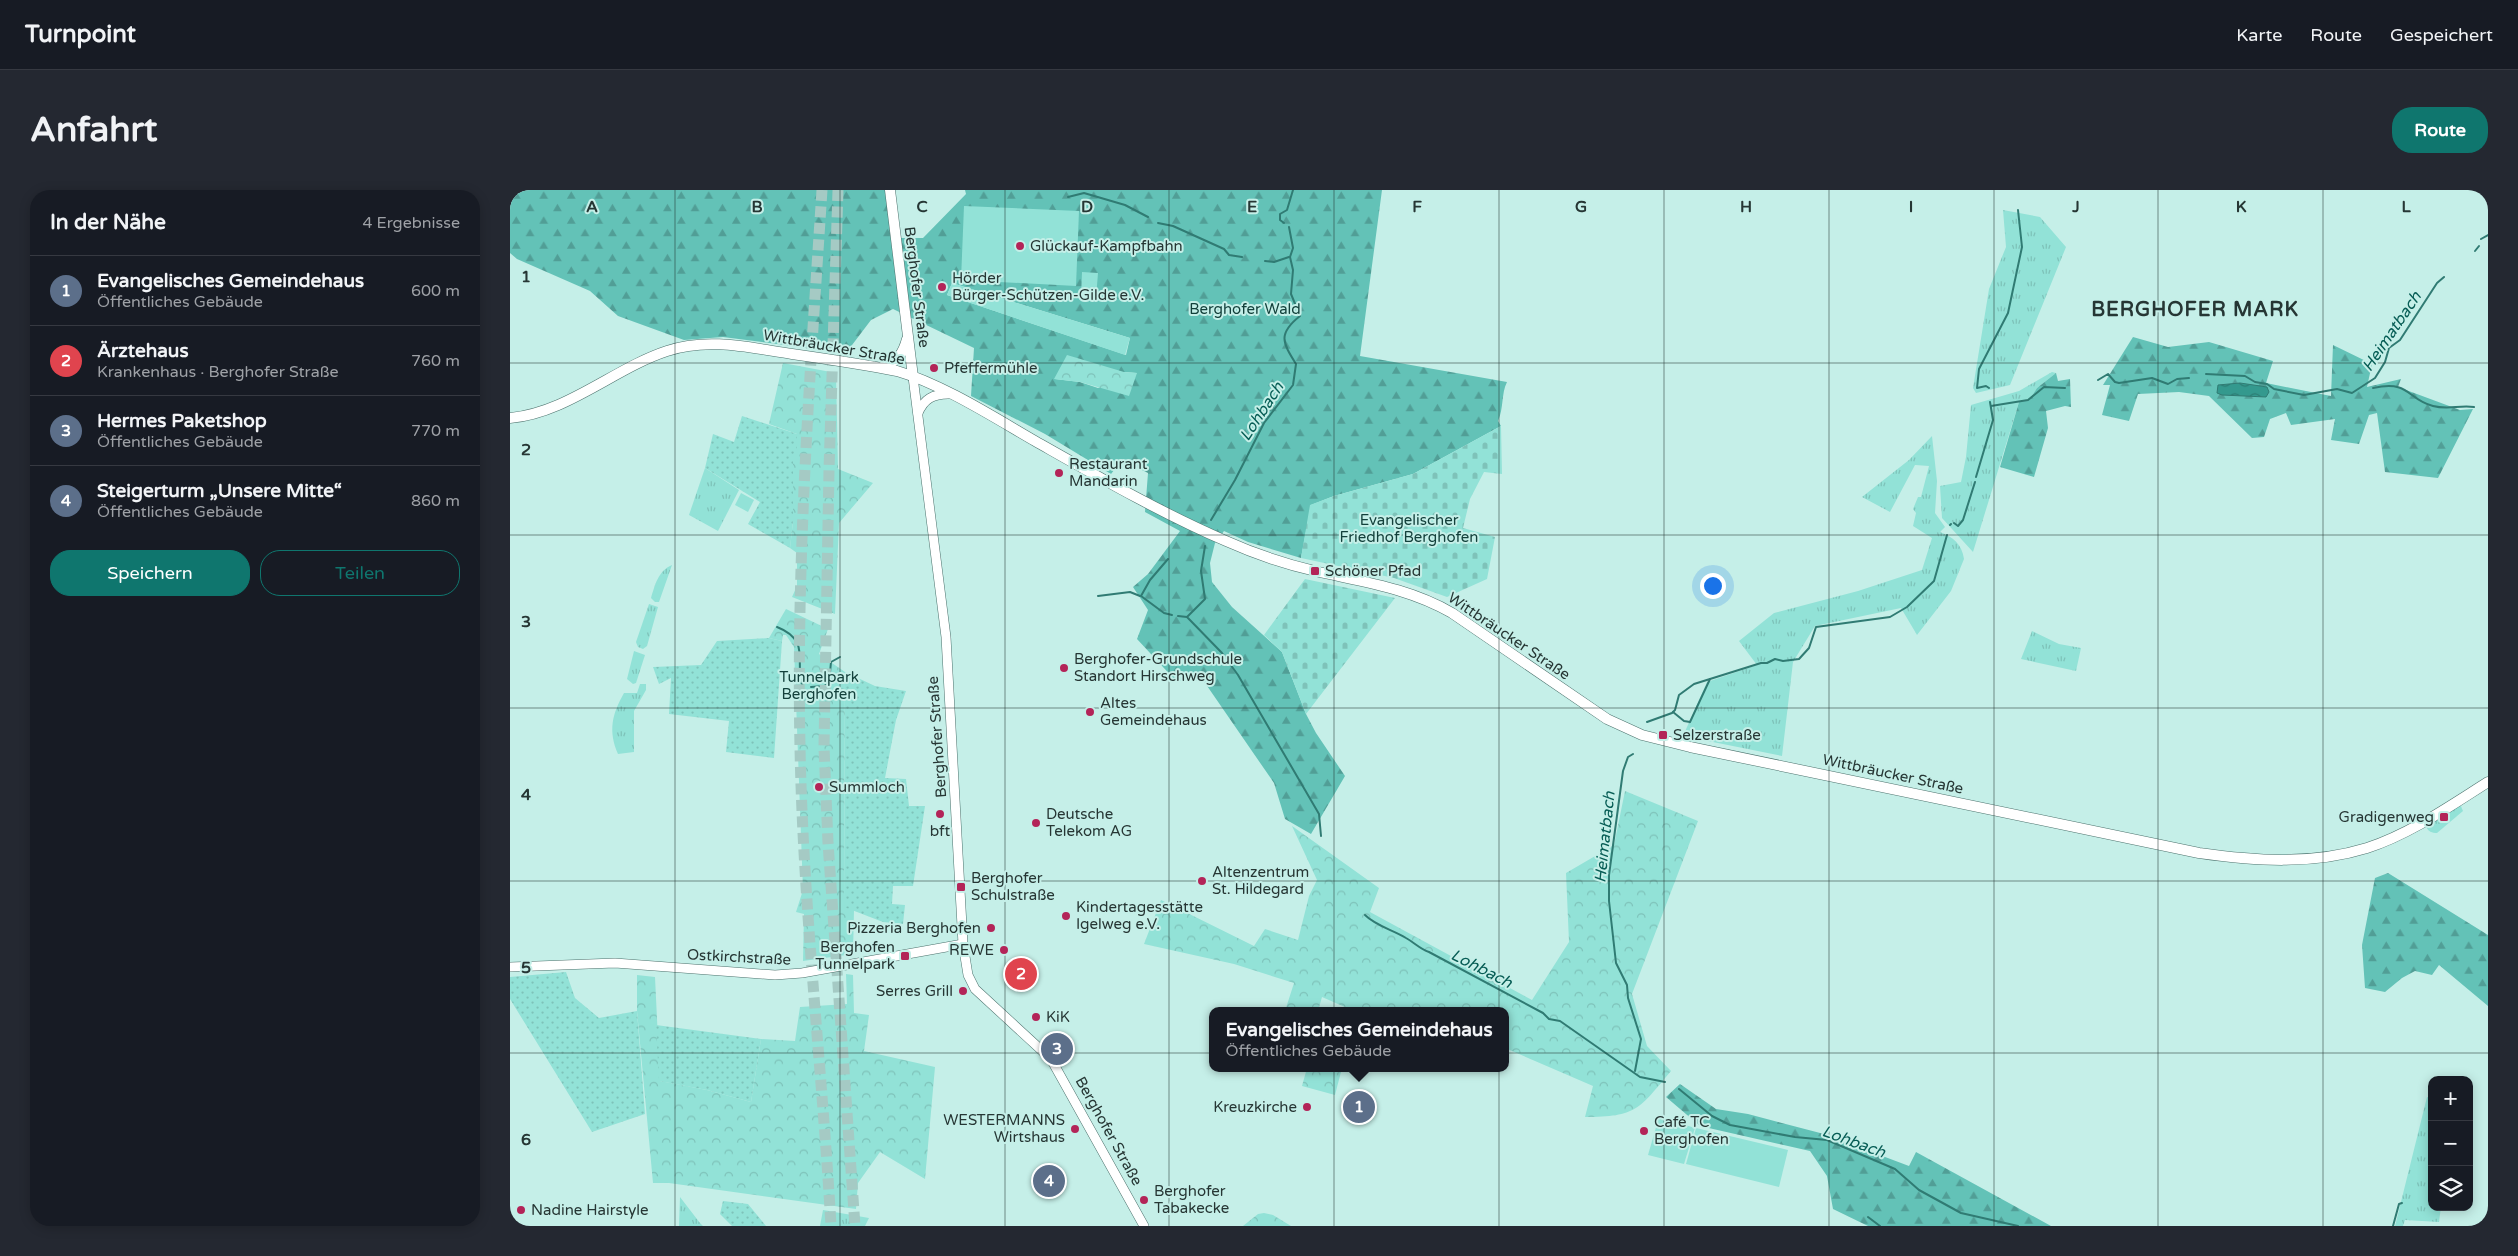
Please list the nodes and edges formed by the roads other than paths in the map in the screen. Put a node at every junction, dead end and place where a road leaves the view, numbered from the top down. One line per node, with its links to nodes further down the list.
1 (890, 190): 2 (main road, Berghofer Straße)
2 (908, 337): 3 (main road); 4 (main road, Berghofer Straße)
3 (881, 368): 4 (main road, Wittbräucker Straße); 7 (main road, Wittbräucker Straße)
4 (913, 376): 5 (main road, Wittbräucker Straße); 6 (street, Berghofer Straße)
5 (948, 394): 6 (street); 8 (main road, Wittbräucker Straße)
6 (918, 413): 9 (street, Berghofer Straße)
7 (510, 418)
8 (2488, 782)
9 (963, 944): 10 (street, Ostkirchstraße); 11 (street, Berghofer Straße)
10 (510, 967)
11 (1144, 1226)

